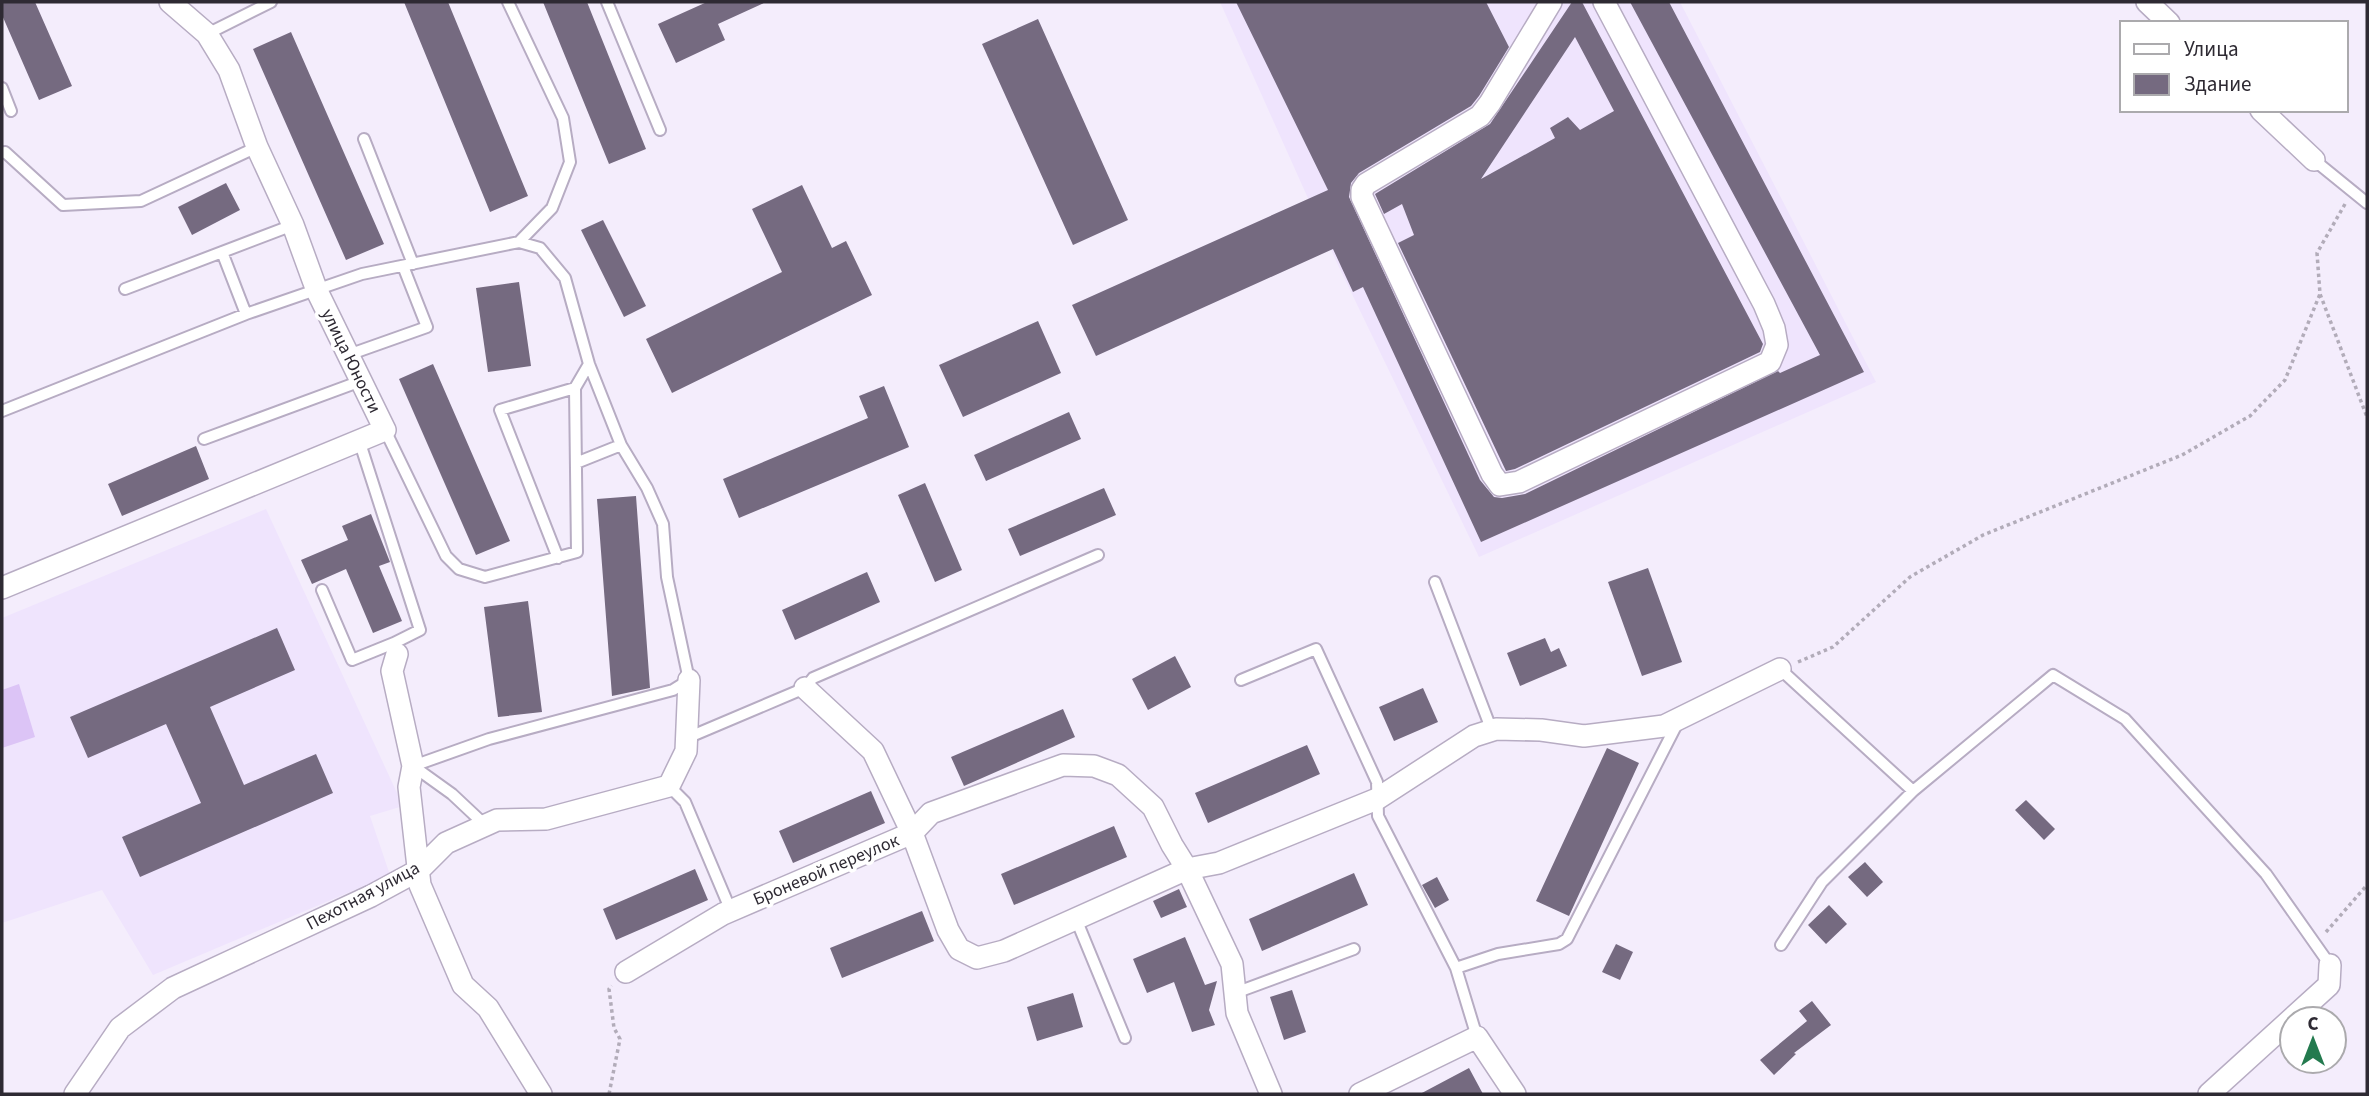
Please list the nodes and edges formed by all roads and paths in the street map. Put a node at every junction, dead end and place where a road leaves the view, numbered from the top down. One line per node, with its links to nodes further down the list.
1 (170, 2): 9 (street, улица Юности)
2 (271, 2): 9 (lane)
3 (508, 2): 21 (lane)
4 (607, 2): 13 (lane)
5 (1551, 2): 6 (street)
6 (1604, 2)
7 (2147, 2): 8 (street)
8 (2167, 21)
9 (207, 34): 15 (street, улица Юности)
10 (2, 88): 11 (lane)
11 (11, 111)
12 (2263, 112): 17 (street)
13 (660, 130)
14 (364, 139): 23 (lane)
15 (257, 147): 16 (lane); 20 (street, улица Юности)
16 (2, 153)
17 (2314, 160): 18 (lane)
18 (2353, 192): 19 (lane); 26 (path)
19 (2367, 203)
20 (293, 225): 22 (lane); 25 (street, улица Юности)
21 (519, 242): 23 (lane); 29 (lane)
22 (222, 251): 24 (lane); 27 (lane)
23 (408, 265): 25 (lane); 28 (lane)
24 (125, 289)
25 (317, 291): 27 (lane); 28 (street, улица Юности)
26 (2319, 294): 33 (path); 45 (path)
27 (246, 314): 32 (lane)
28 (348, 355): 30 (street, улица Юности)
29 (589, 364): 31 (lane); 37 (lane)
30 (361, 381): 34 (street, улица Юности); 35 (lane)
31 (575, 387): 38 (lane); 40 (lane)
32 (2, 411)
33 (2367, 416)
34 (385, 430): 36 (street, улица Юности); 40 (lane)
35 (204, 439)
36 (359, 440): 42 (street, улица Юности); 44 (lane)
37 (621, 445): 38 (lane); 46 (lane)
38 (576, 463): 40 (lane)
39 (1098, 555): 48 (lane)
40 (558, 558)
41 (1435, 582): 50 (lane)
42 (2, 588)
43 (322, 590): 44 (lane)
44 (396, 649): 52 (street)
45 (1780, 669): 49 (street); 54 (lane)
46 (689, 680): 51 (street); 52 (lane)
47 (1241, 680): 55 (lane)
48 (805, 688): 51 (lane); 57 (street)
49 (1680, 718): 50 (street); 67 (lane)
50 (1492, 731): 55 (street)
51 (687, 738): 53 (street)
52 (413, 766): 56 (lane); 59 (street)
53 (670, 786): 56 (street, Пехотная улица); 61 (lane)
54 (1913, 791): 63 (lane); 64 (lane)
55 (1377, 799): 58 (street); 67 (lane)
56 (485, 825): 59 (street, Пехотная улица)
57 (912, 832): 58 (street, Броневой переулок); 61 (street, Броневой переулок); 62 (street)
58 (1187, 869): 62 (street); 69 (street, Броневой переулок)
59 (419, 870): 72 (street, Пехотная улица); 73 (street)
60 (2367, 885): 64 (path)
61 (731, 911): 68 (street, Броневой переулок)
62 (1076, 919): 71 (lane)
63 (1781, 945)
64 (2316, 945): 66 (lane)
65 (1354, 949): 69 (lane)
66 (2330, 965): 78 (street)
67 (1456, 968): 70 (lane)
68 (626, 972): 74 (path)
69 (1235, 993): 75 (street, Броневой переулок)
70 (1477, 1037): 76 (street); 77 (street)
71 (1125, 1038)
72 (75, 1094)
73 (541, 1094)
74 (609, 1094)
75 (1271, 1094)
76 (1360, 1094)
77 (1515, 1094)
78 (2209, 1094)

